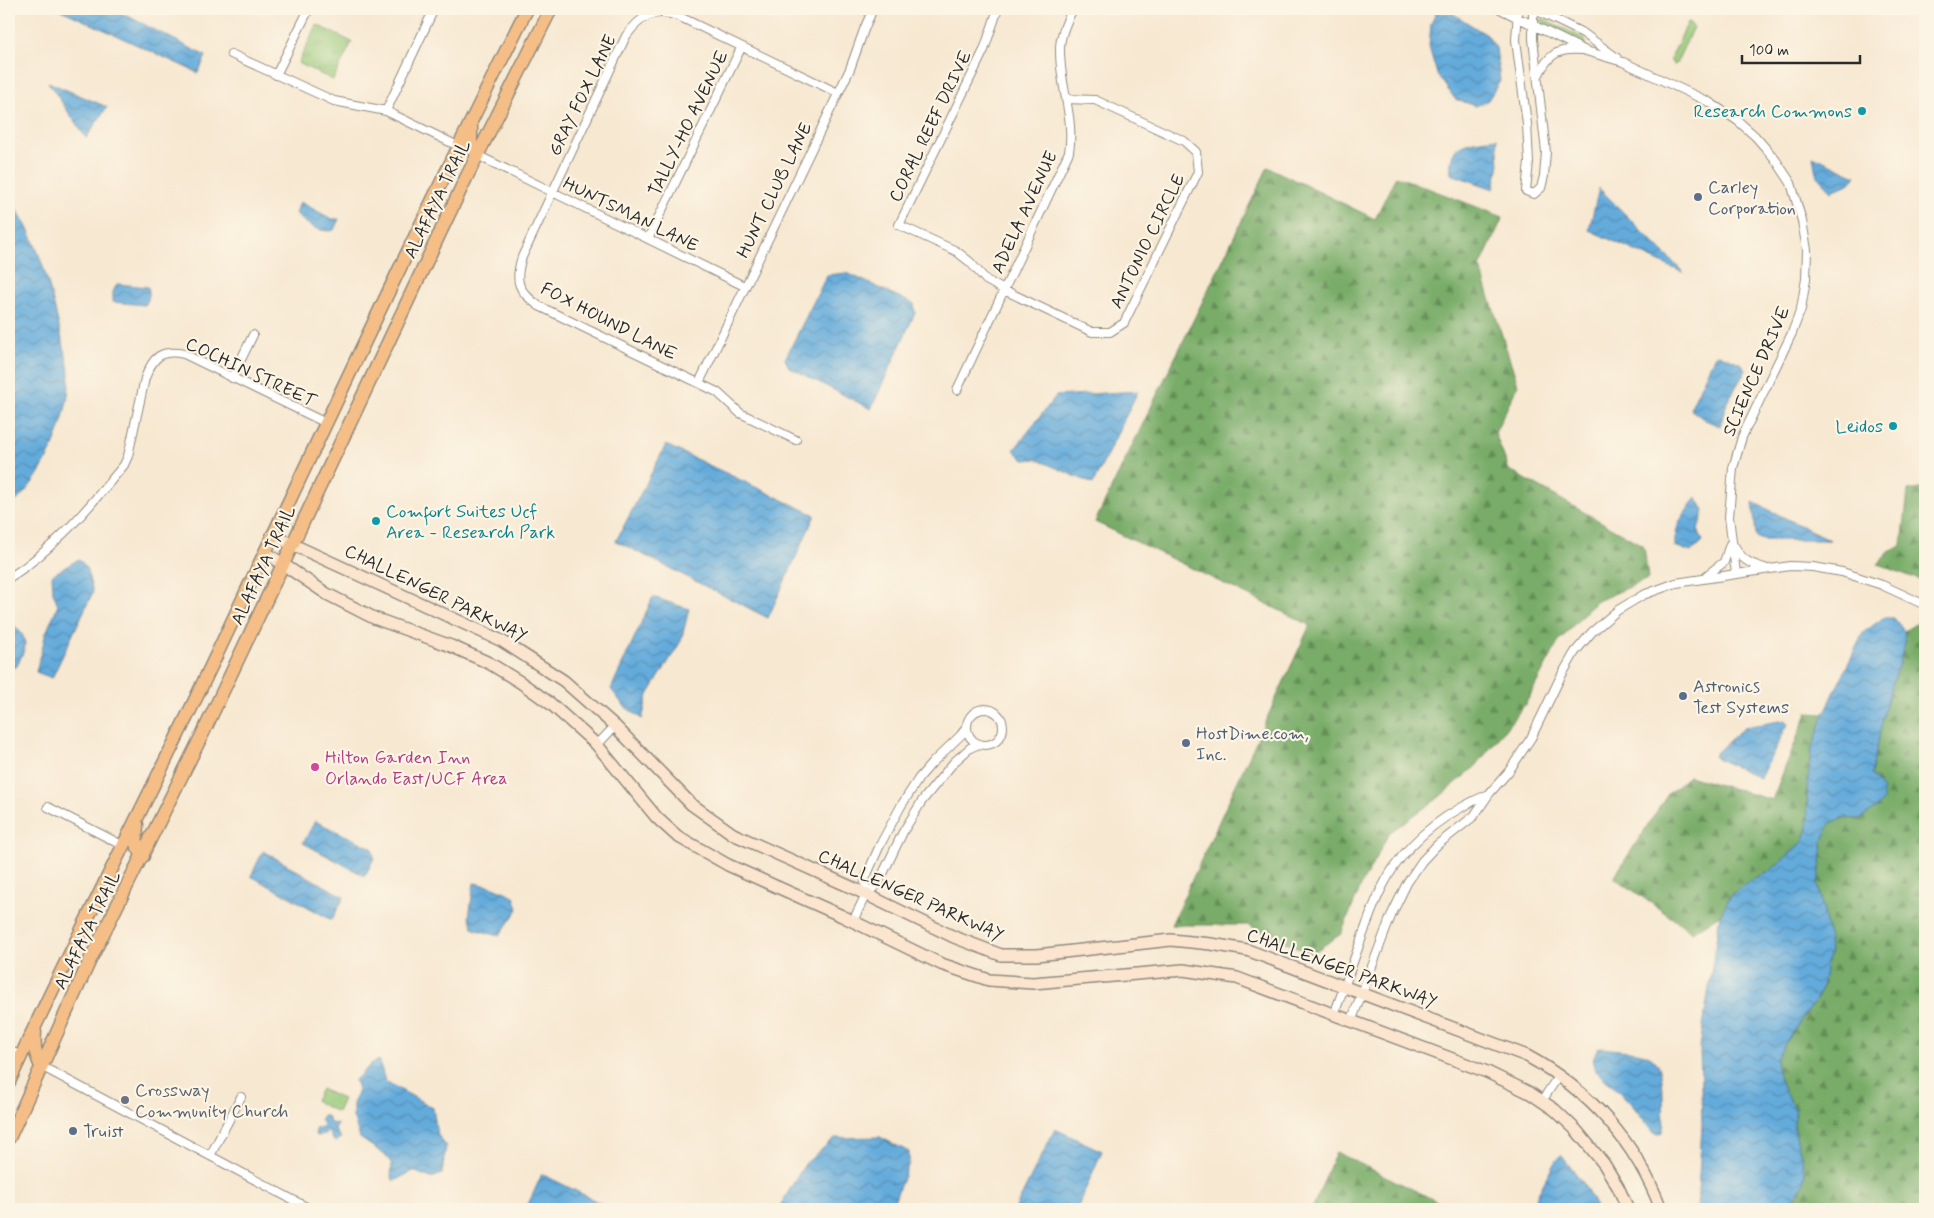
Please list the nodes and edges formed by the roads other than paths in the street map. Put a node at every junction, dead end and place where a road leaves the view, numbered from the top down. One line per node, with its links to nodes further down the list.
1 (309, 9): 17 (street)
2 (434, 9): 21 (street)
3 (527, 9): 22 (main road, ALAFAYA TRAIL)
4 (551, 9): 24 (main road, ALAFAYA TRAIL)
5 (873, 9): 19 (street, HUNT CLUB LANE)
6 (998, 9): 28 (street, CORAL REEF DRIVE)
7 (1073, 9): 20 (street, ADELA AVENUE)
8 (1500, 9): 11 (street, SCIENCE DRIVE)
9 (1518, 9): 11 (street)
10 (1533, 9): 12 (street); 16 (street, SCIENCE DRIVE)
11 (1518, 17): 12 (street, SCIENCE DRIVE); 18 (street)
12 (1532, 25): 14 (street, SCIENCE DRIVE); 18 (street)
13 (741, 48): 19 (street, GRAY FOX LANE); 26 (street, GRAY FOX LANE); 27 (street, TALLY-HO AVENUE)
14 (1586, 51): 16 (street, SCIENCE DRIVE); 18 (street)
15 (231, 54): 17 (street)
16 (1623, 62): 38 (street, SCIENCE DRIVE)
17 (276, 75): 21 (street)
18 (1537, 78)
19 (838, 94): 29 (street, HUNT CLUB LANE)
20 (1066, 99): 30 (street, ADELA AVENUE); 30 (street, ANTONIO CIRCLE)
21 (386, 111): 23 (street)
22 (470, 120): 23 (main road, ALAFAYA TRAIL); 24 (main road)
23 (458, 146): 25 (main road); 35 (main road, ALAFAYA TRAIL)
24 (477, 155): 25 (main road, ALAFAYA TRAIL); 26 (street, HUNTSMAN LANE)
25 (466, 178): 39 (main road, ALAFAYA TRAIL)
26 (552, 193): 27 (street, HUNTSMAN LANE); 33 (street, FOX HOUND LANE)
27 (648, 239): 29 (street, HUNTSMAN LANE)
28 (956, 252): 30 (street, ANTONIO CIRCLE)
29 (744, 286): 33 (street, HUNT CLUB LANE)
30 (1004, 290): 34 (street, ADELA AVENUE)
31 (253, 335): 32 (street)
32 (232, 378): 35 (street, COCHIN STREET); 44 (street, COCHIN STREET)
33 (699, 383): 36 (street, FOX HOUND LANE)
34 (957, 390)
35 (326, 423): 37 (main road, ALAFAYA TRAIL)
36 (796, 440)
37 (272, 536): 39 (main road, CHALLENGER PARKWAY); 40 (main road, ALAFAYA TRAIL)
38 (1731, 540): 42 (street); 43 (street, SCIENCE DRIVE); 45 (street)
39 (292, 544): 41 (main road, ALAFAYA TRAIL); 47 (main road, CHALLENGER PARKWAY)
40 (265, 552): 41 (main road); 53 (main road, ALAFAYA TRAIL)
41 (283, 564): 50 (main road); 55 (main road, ALAFAYA TRAIL)
42 (1768, 569): 43 (street); 46 (street)
43 (1736, 573): 45 (street)
44 (9, 578)
45 (1704, 578): 51 (street)
46 (1925, 604)
47 (615, 726): 50 (street); 57 (main road, CHALLENGER PARKWAY)
48 (966, 728): 49 (street); 49 (street); 57 (street)
49 (979, 744): 57 (street)
50 (597, 745): 58 (main road)
51 (1489, 794): 59 (street); 60 (street)
52 (48, 807): 54 (street)
53 (137, 819): 54 (main road, ALAFAYA TRAIL); 55 (main road)
54 (124, 846): 56 (main road); 62 (main road, ALAFAYA TRAIL)
55 (143, 856): 56 (main road, ALAFAYA TRAIL)
56 (130, 883): 66 (main road, ALAFAYA TRAIL)
57 (866, 894): 58 (street); 59 (main road, CHALLENGER PARKWAY)
58 (853, 921): 61 (main road)
59 (1344, 986): 60 (main road, CHALLENGER PARKWAY); 61 (street)
60 (1362, 993): 63 (street); 67 (main road, CHALLENGER PARKWAY)
61 (1334, 1015): 63 (main road)
62 (36, 1022): 65 (main road, ALAFAYA TRAIL); 66 (main road)
63 (1351, 1022): 70 (main road)
64 (9, 1050): 65 (street)
65 (21, 1056): 68 (main road, ALAFAYA TRAIL)
66 (41, 1066): 71 (main road, ALAFAYA TRAIL); 72 (street)
67 (1559, 1075): 70 (street); 75 (main road, CHALLENGER PARKWAY)
68 (9, 1082)
69 (241, 1098): 72 (street)
70 (1542, 1101): 74 (main road)
71 (9, 1138)
72 (210, 1156): 73 (street)
73 (310, 1209)
74 (1628, 1209)
75 (1661, 1209)

